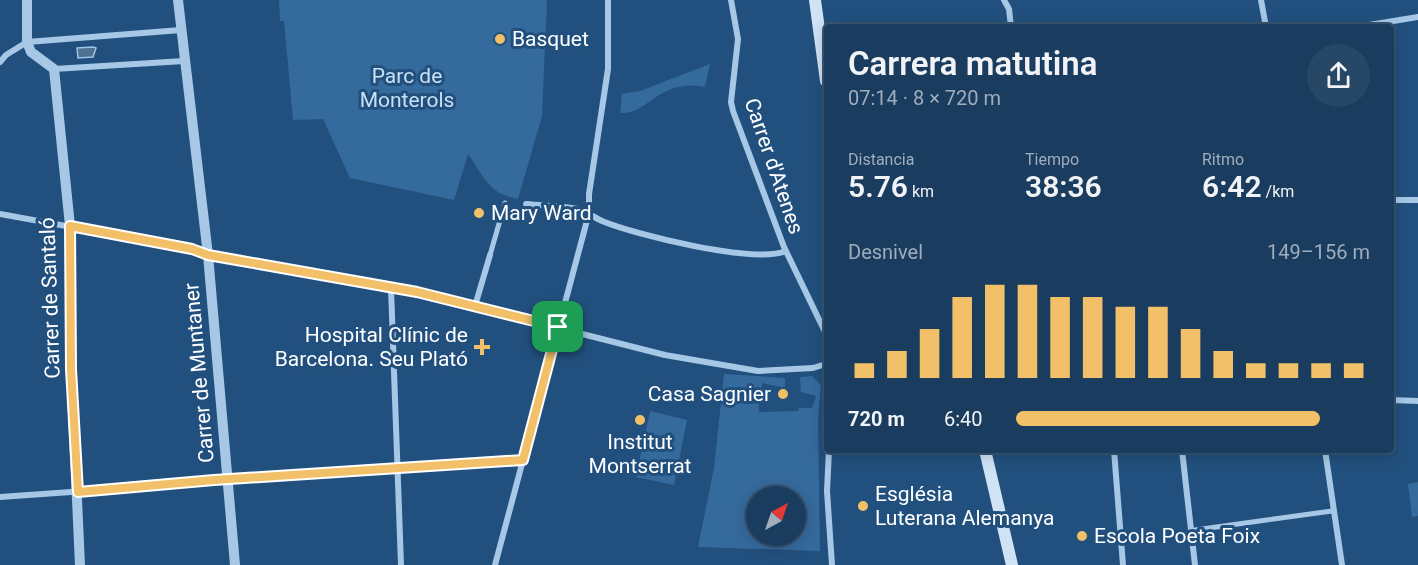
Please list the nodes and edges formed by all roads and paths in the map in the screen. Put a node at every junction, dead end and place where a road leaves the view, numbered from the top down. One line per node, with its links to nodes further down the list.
1 (27, 0): 13 (street)
2 (178, 0): 12 (street, Carrer de Muntaner)
3 (608, 0): 22 (street)
4 (731, 0): 25 (street, Carrer d'Atenes)
5 (815, 0): 16 (main road)
6 (1004, 0): 9 (street)
7 (1261, 0): 10 (street)
8 (1418, 17): 11 (street)
9 (1011, 24)
10 (1265, 24)
11 (1375, 24)
12 (181, 30): 13 (street); 14 (street, Carrer de Muntaner)
13 (27, 42): 15 (street); 17 (street)
14 (184, 61): 17 (street); 26 (street, Carrer de Muntaner)
15 (0, 62)
16 (824, 66)
17 (54, 69): 24 (street, Carrer de Santaló)
18 (1394, 200): 19 (street)
19 (1418, 200)
20 (505, 203): 27 (street)
21 (526, 204): 22 (street)
22 (589, 213): 25 (street); 30 (street)
23 (0, 214): 24 (street)
24 (70, 226): 26 (street); 43 (street, Carrer de Santaló)
25 (786, 251): 31 (street, Carrer d'Atenes)
26 (208, 255): 28 (street); 42 (street, Carrer de Muntaner)
27 (490, 255): 29 (street)
28 (391, 288): 29 (street); 41 (street)
29 (475, 306): 30 (street)
30 (558, 327): 32 (street); 40 (street)
31 (824, 330)
32 (824, 365)
33 (1394, 400): 34 (street)
34 (1418, 401)
35 (829, 453): 51 (street)
36 (986, 453): 52 (main road)
37 (1114, 453): 53 (street)
38 (1182, 453): 54 (street)
39 (1325, 453): 55 (street)
40 (523, 460): 41 (street); 50 (street)
41 (396, 469): 42 (street); 49 (street)
42 (228, 481): 43 (street); 48 (street, Carrer de Muntaner)
43 (78, 492): 44 (street); 47 (street, Carrer de Santaló)
44 (0, 497)
45 (1332, 511): 46 (street)
46 (1195, 530)
47 (80, 565)
48 (235, 565)
49 (401, 565)
50 (495, 565)
51 (832, 565)
52 (1012, 565)
53 (1123, 565)
54 (1195, 565)
55 (1342, 565)

